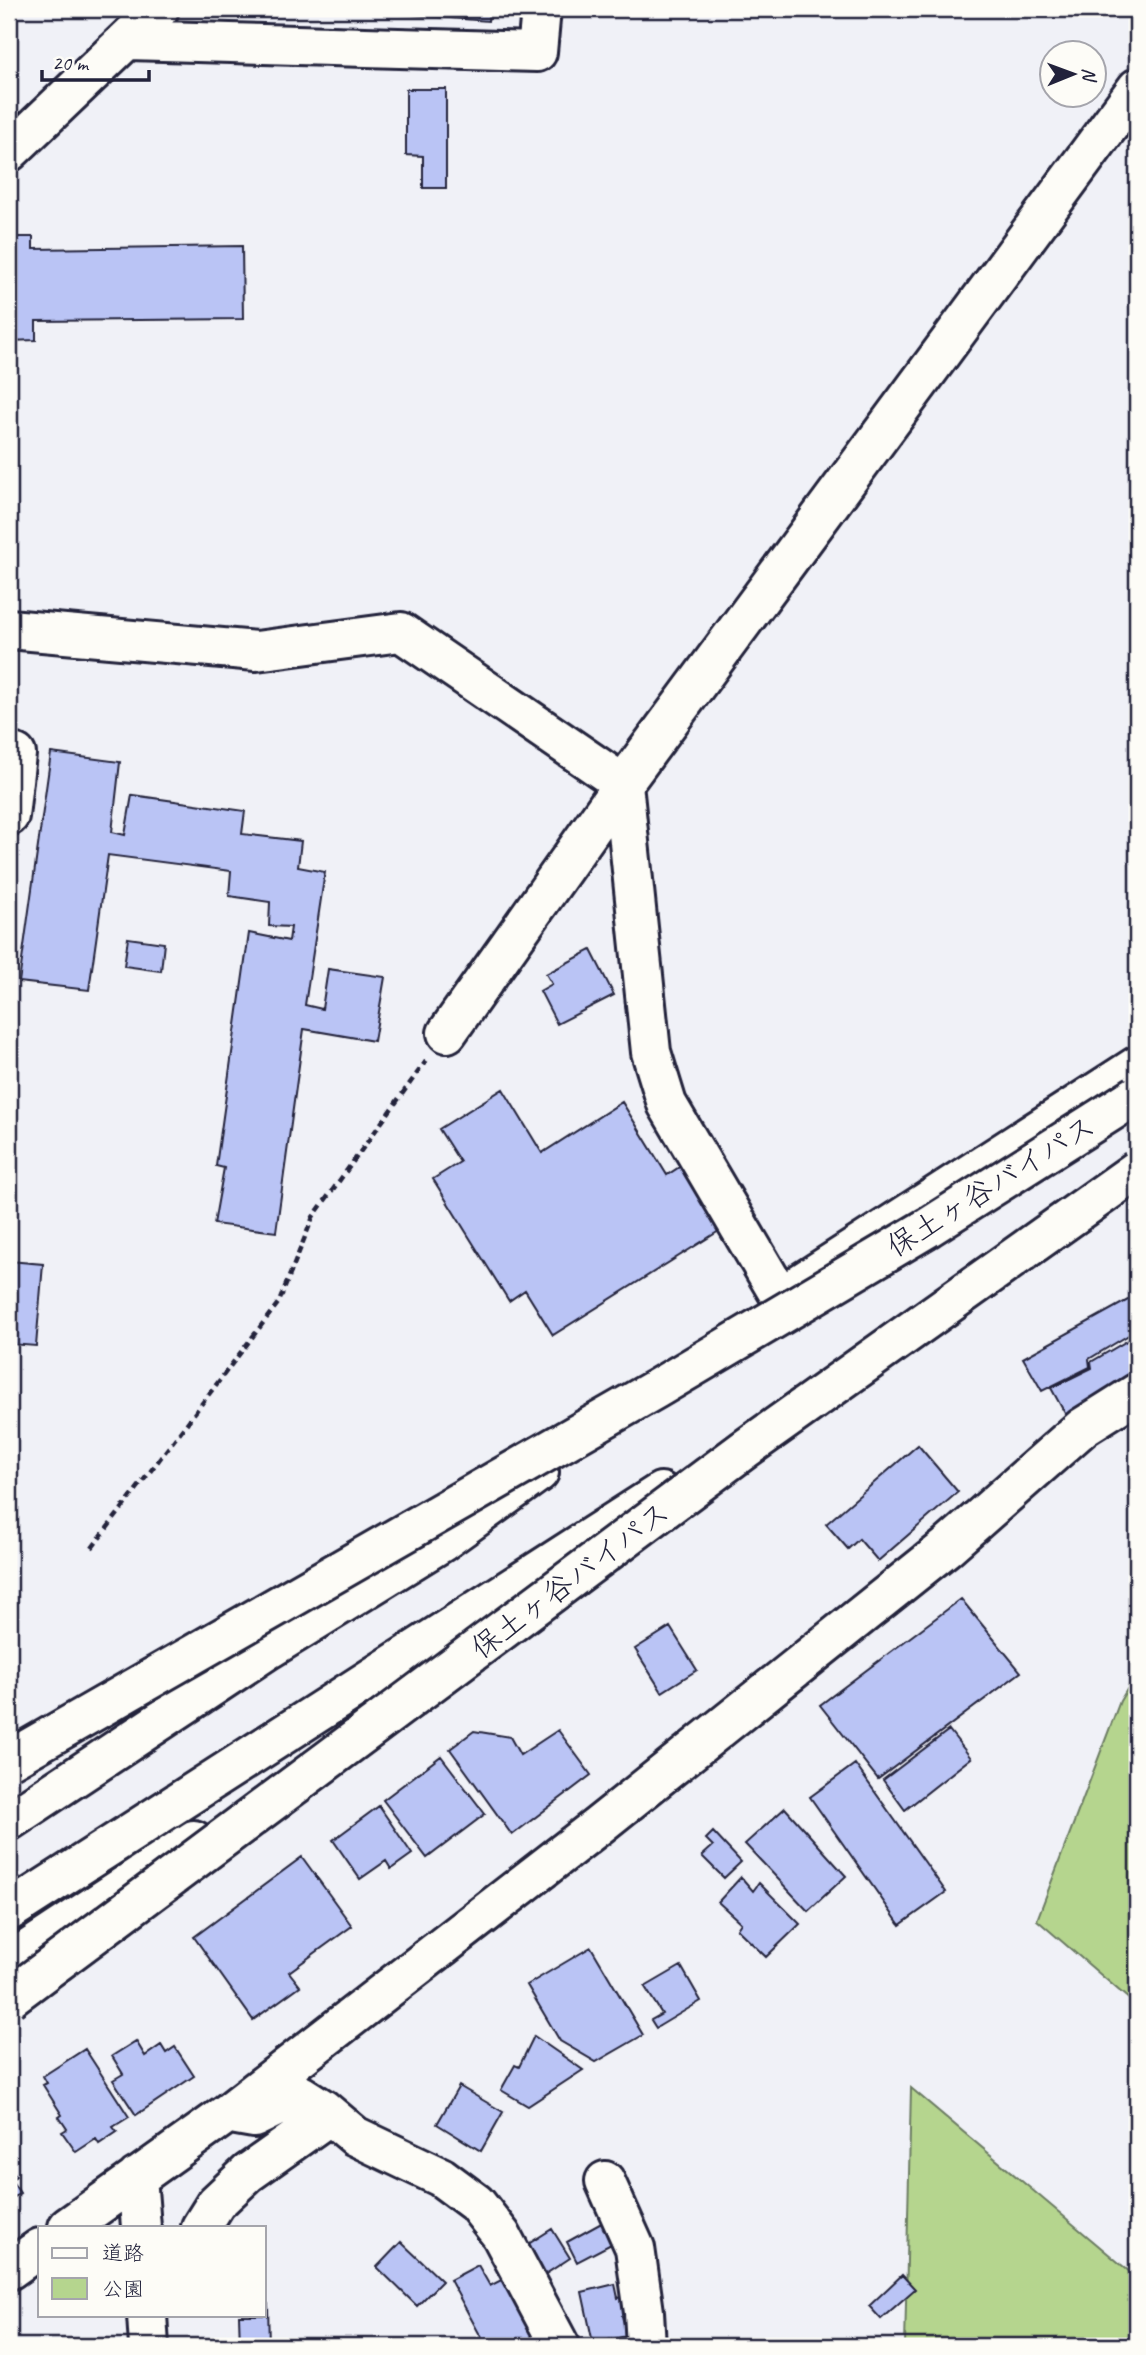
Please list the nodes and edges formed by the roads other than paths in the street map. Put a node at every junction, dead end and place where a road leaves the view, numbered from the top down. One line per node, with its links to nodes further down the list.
1 (159, 9): 3 (main road)
2 (541, 9): 3 (main road)
3 (129, 40): 5 (main road)
4 (1137, 88): 8 (main road)
5 (9, 152)
6 (9, 629): 8 (main road)
7 (9, 754): 9 (main road)
8 (623, 783): 10 (main road); 16 (main road)
9 (9, 816)
10 (447, 1032)
11 (1137, 1066): 16 (main road)
12 (1137, 1095): 18 (main road, 保土ヶ谷バイパス, bridge)
13 (1137, 1170): 23 (main road, 保土ヶ谷バイパス, bridge)
14 (1137, 1187): 15 (main road)
15 (1005, 1274): 21 (main road); 22 (main road)
16 (780, 1296): 19 (main road); 20 (main road)
17 (1137, 1393): 24 (main road)
18 (9, 1760)
19 (9, 1775)
20 (9, 1821)
21 (9, 1911)
22 (9, 1962)
23 (9, 1998)
24 (228, 2113): 25 (main road); 26 (main road)
25 (330, 2115): 30 (main road); 35 (main road)
26 (137, 2177): 28 (main road); 29 (main road)
27 (605, 2181): 36 (main road)
28 (69, 2226)
29 (141, 2226)
30 (202, 2226)
31 (38, 2249): 32 (main road)
32 (9, 2270)
33 (147, 2316): 34 (main road)
34 (149, 2346)
35 (560, 2346)
36 (646, 2346)

